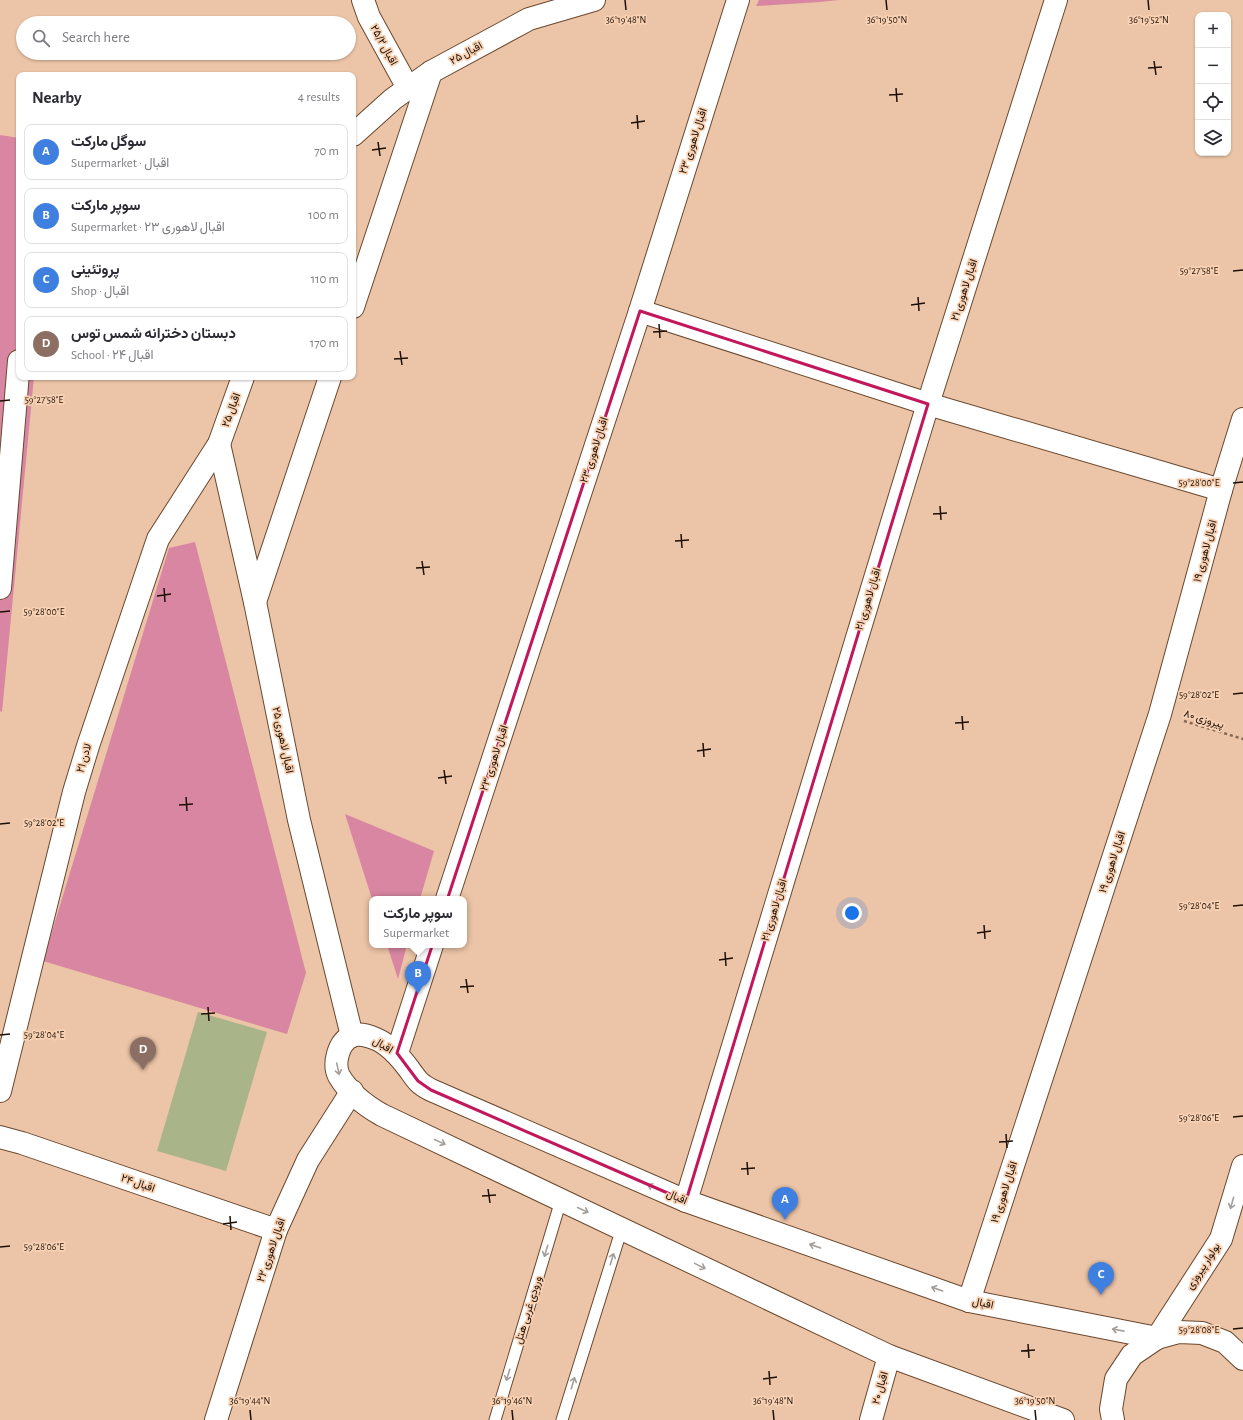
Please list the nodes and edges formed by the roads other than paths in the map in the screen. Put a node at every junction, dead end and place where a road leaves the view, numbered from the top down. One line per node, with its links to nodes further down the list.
1 (363, 0): 6 (street, اقبال ۲۵/۲)
2 (594, 0): 5 (street, اقبال ۲۵)
3 (738, 0): 9 (street, اقبال لاهوری ۲۳)
4 (1056, 0): 13 (street, اقبال لاهوری ۲۱)
5 (432, 72): 6 (street, اقبال ۲۵); 8 (street)
6 (408, 88): 7 (street, اقبال ۲۵)
7 (356, 132)
8 (356, 298)
9 (640, 311): 13 (street); 19 (street, اقبال لاهوری ۲۳)
10 (17, 380): 17 (street)
11 (242, 380): 15 (street, اقبال ۲۵)
12 (329, 380): 18 (street)
13 (928, 404): 16 (street); 28 (street, اقبال لاهوری ۲۱)
14 (1243, 419): 16 (street, اقبال لاهوری ۱۹)
15 (219, 444): 18 (street, اقبال لاهوری ۲۵); 23 (street, لادن ۲۱)
16 (1221, 490): 31 (street, اقبال لاهوری ۱۹)
17 (0, 588)
18 (254, 602): 21 (street, اقبال لاهوری ۲۵)
19 (449, 896)
20 (431, 948): 22 (street)
21 (352, 1036): 22 (street, اقبال); 24 (street, one-way to 24)
22 (397, 1053): 28 (street, اقبال, one-way to 22)
23 (0, 1091)
24 (352, 1091): 27 (street, one-way to 27); 30 (street, اقبال لاهوری ۲۲)
25 (0, 1137): 30 (street, اقبال ۲۴)
26 (1243, 1166): 32 (street, بولوار پیروزی, one-way to 32)
27 (561, 1200): 29 (street, one-way to 29); 36 (lane, ورودی غربی هتل, one-way to 36)
28 (686, 1201): 31 (street, اقبال, one-way to 28)
29 (622, 1228): 33 (street, one-way to 33); 37 (lane, one-way to 29)
30 (276, 1230): 35 (street, اقبال لاهوری ۲۲)
31 (969, 1300): 32 (street, اقبال, one-way to 31)
32 (1157, 1338): 34 (street); 40 (street)
33 (889, 1356): 38 (street, اقبال ۲۰); 39 (street)
34 (1243, 1359)
35 (216, 1420)
36 (495, 1420)
37 (562, 1420)
38 (871, 1420)
39 (1063, 1420)
40 (1113, 1420)

